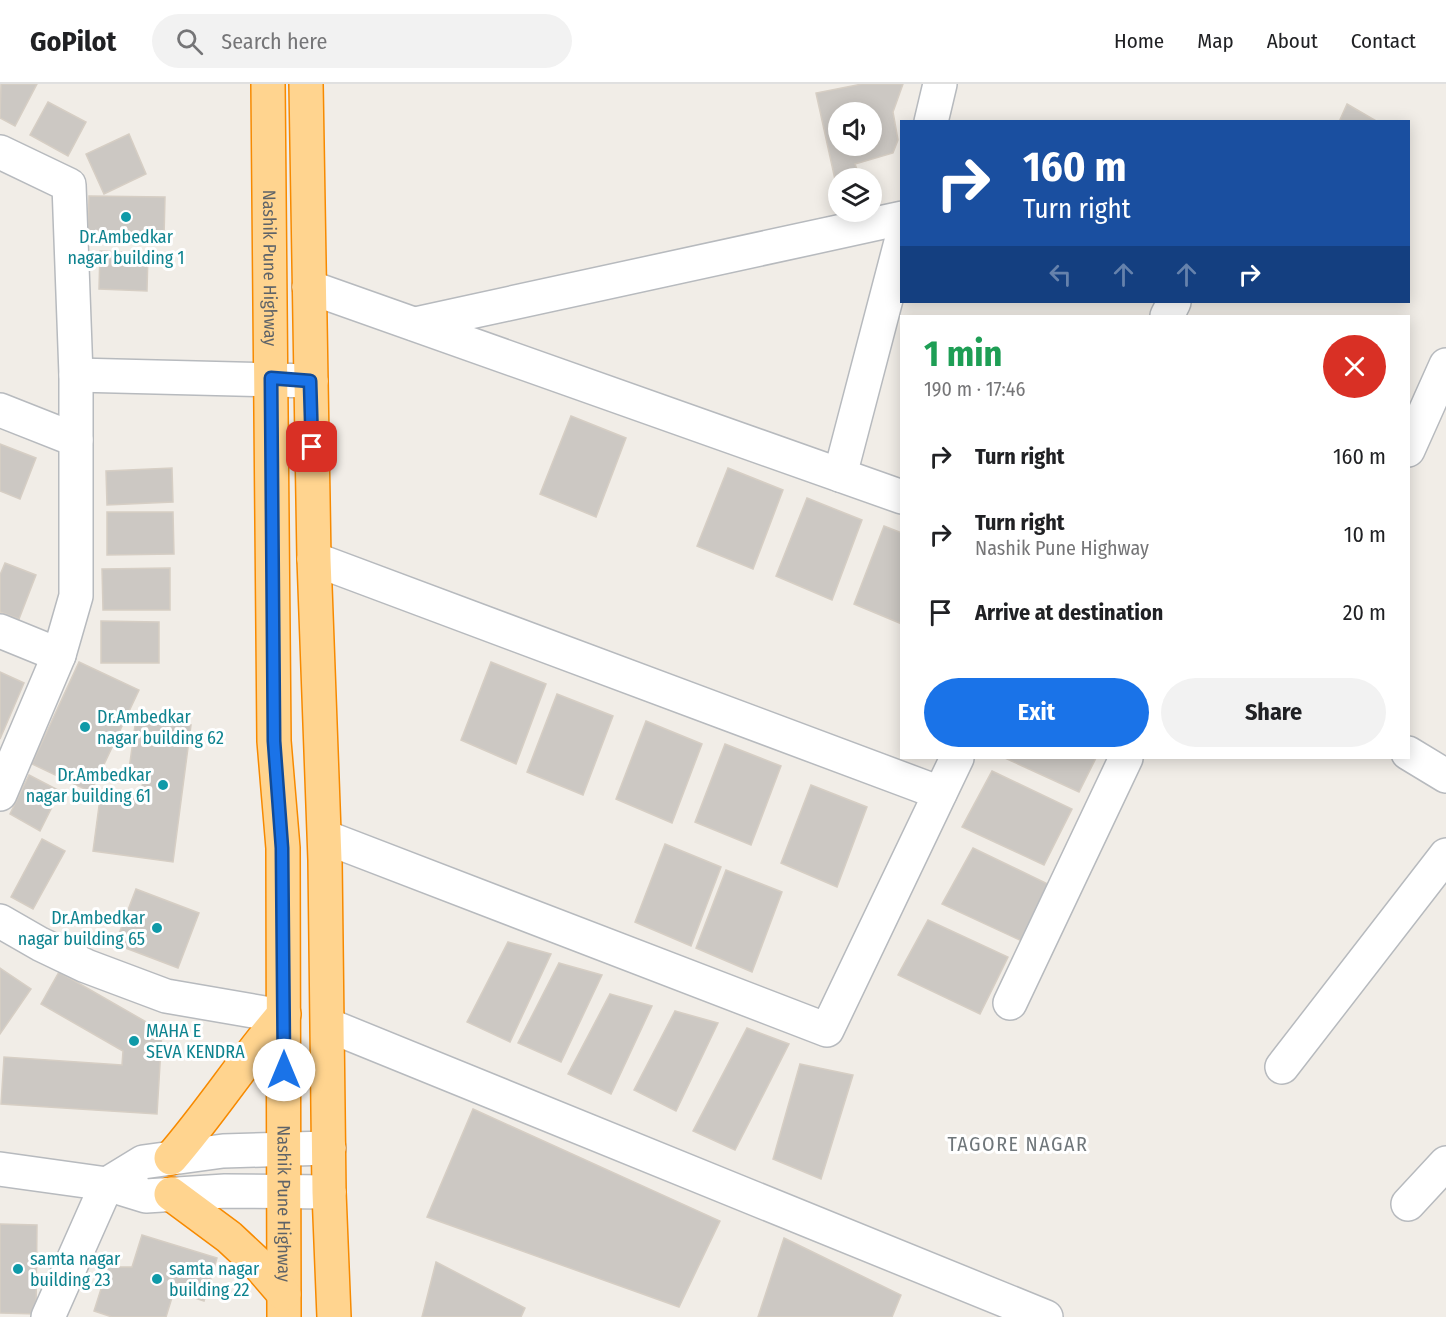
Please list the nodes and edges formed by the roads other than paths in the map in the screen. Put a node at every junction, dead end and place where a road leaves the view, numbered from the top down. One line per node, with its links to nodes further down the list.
1 (268, 84): 12 (highway, Nashik Pune Highway)
2 (306, 84): 8 (highway, Nashik Pune Highway)
3 (940, 84): 4 (street)
4 (931, 120)
5 (0, 153): 11 (street)
6 (900, 218): 9 (street)
7 (900, 246): 17 (street)
8 (309, 287): 9 (street); 13 (highway, Nashik Pune Highway)
9 (415, 324): 17 (street)
10 (1446, 365): 16 (street)
11 (76, 375): 12 (street); 15 (street)
12 (271, 378): 13 (street); 32 (highway, Nashik Pune Highway)
13 (310, 381): 19 (highway, Nashik Pune Highway)
14 (0, 410): 15 (street)
15 (76, 440): 21 (street)
16 (1410, 446)
17 (840, 475): 18 (street)
18 (900, 496)
19 (314, 559): 26 (street); 28 (highway, Nashik Pune Highway)
20 (0, 631): 21 (street)
21 (59, 655): 27 (street)
22 (1410, 754): 25 (street)
23 (957, 759): 26 (street)
24 (1126, 759): 31 (street)
25 (1446, 776)
26 (940, 793): 28 (street)
27 (0, 794)
28 (325, 837): 33 (highway, Nashik Pune Highway)
29 (1446, 855): 34 (street)
30 (0, 921): 32 (street)
31 (1010, 1003)
32 (283, 1015): 35 (highway, Nashik Pune Highway); 37 (highway)
33 (328, 1025): 36 (highway, Nashik Pune Highway); 48 (street)
34 (1282, 1067)
35 (284, 1148): 36 (street); 37 (street); 41 (highway, Nashik Pune Highway)
36 (329, 1148): 42 (highway, Nashik Pune Highway)
37 (171, 1158): 40 (street)
38 (1446, 1162): 44 (street)
39 (0, 1170): 40 (street)
40 (107, 1184): 43 (street); 46 (street)
41 (283, 1191): 42 (street); 43 (street); 45 (highway, Nashik Pune Highway)
42 (329, 1192): 47 (highway, Nashik Pune Highway)
43 (171, 1194): 45 (highway)
44 (1408, 1204)
45 (284, 1306)
46 (48, 1317)
47 (334, 1317)
48 (1046, 1317)

